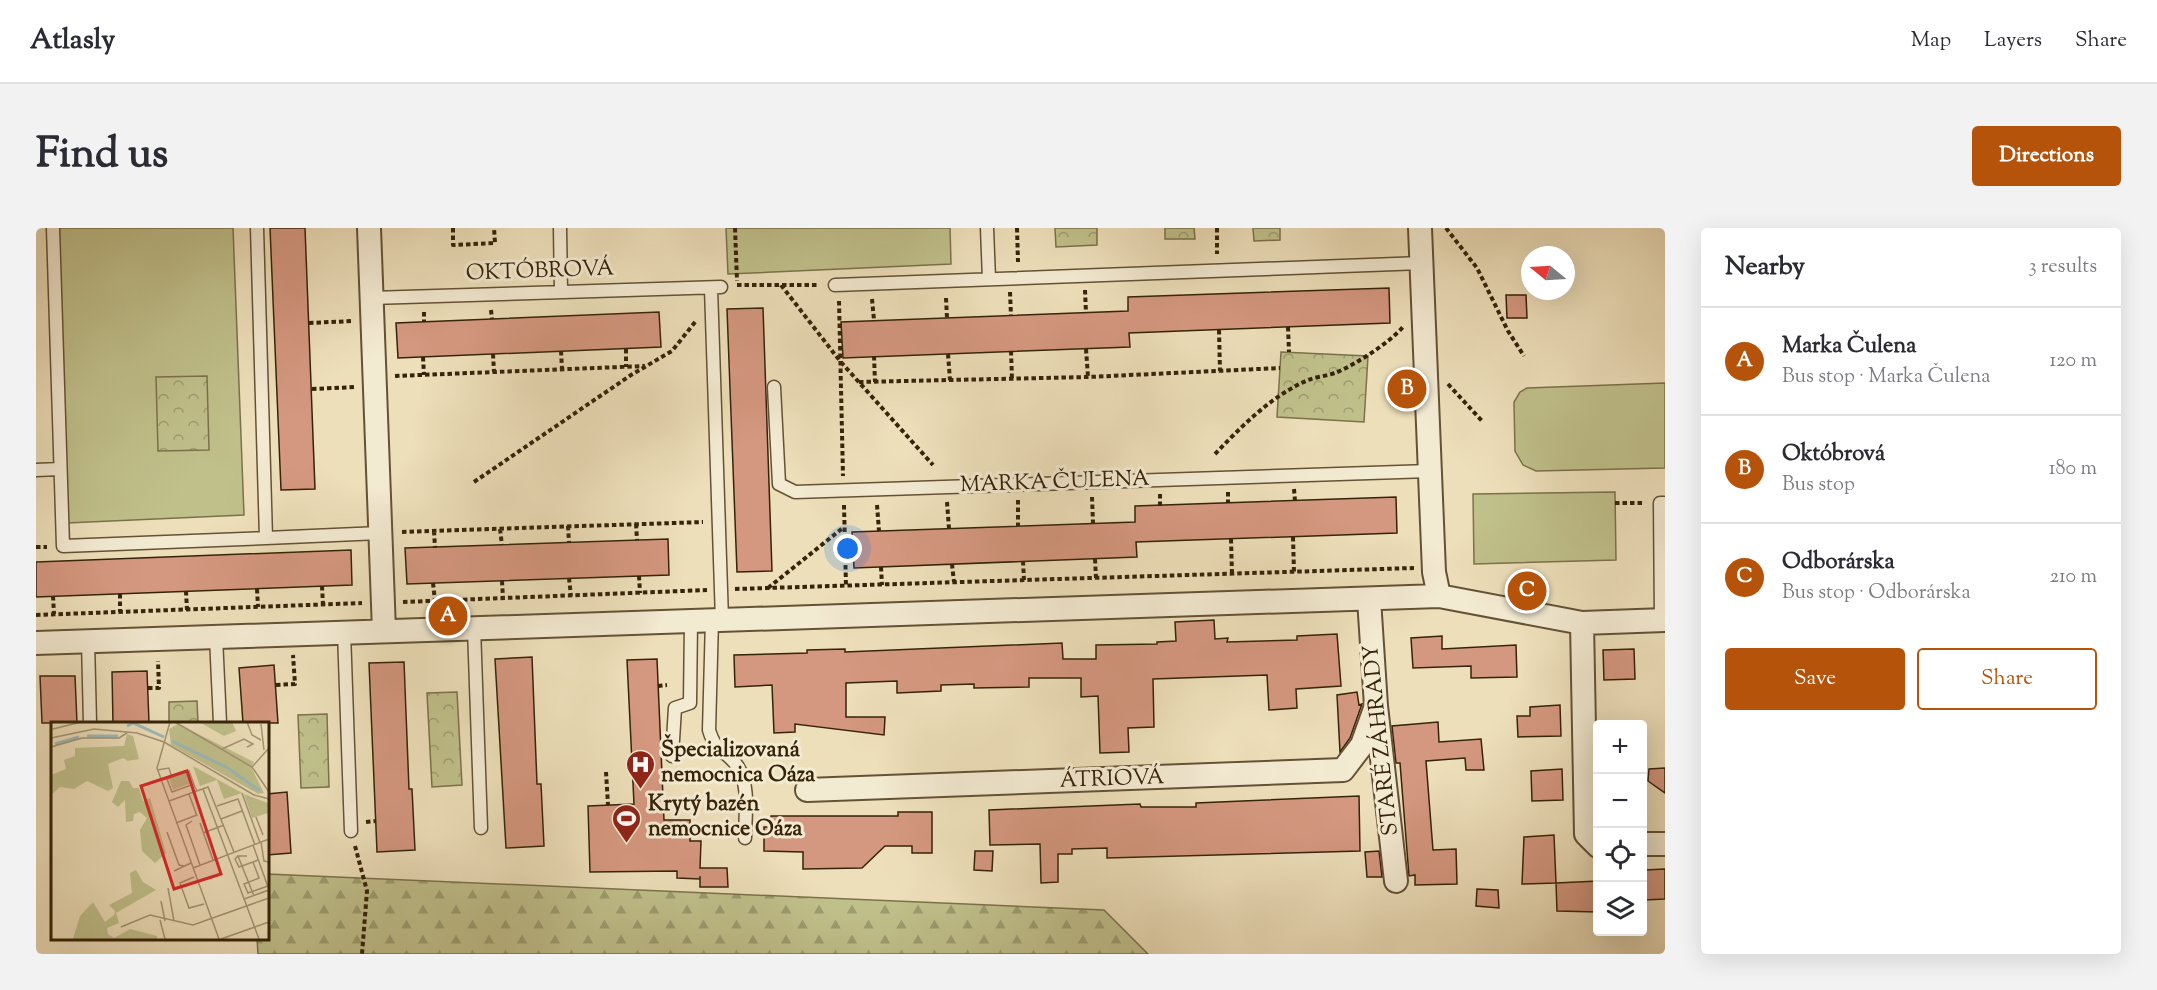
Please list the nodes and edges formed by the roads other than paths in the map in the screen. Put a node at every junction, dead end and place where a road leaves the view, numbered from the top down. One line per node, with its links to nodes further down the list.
1 (53, 228): 13 (lane)
2 (257, 228): 18 (lane)
3 (369, 228): 11 (street)
4 (560, 228): 10 (lane)
5 (987, 228): 8 (lane)
6 (1420, 228): 7 (street)
7 (1422, 263): 8 (lane); 15 (street)
8 (989, 279): 9 (lane)
9 (837, 285)
10 (561, 292): 11 (lane, OKTÓBROVÁ); 21 (lane, OKTÓBROVÁ)
11 (371, 298): 17 (street)
12 (774, 387): 15 (lane, MARKA ČULENA)
13 (60, 469): 14 (lane); 18 (lane)
14 (36, 470)
15 (1430, 471): 19 (street)
16 (1663, 503): 22 (lane)
17 (380, 533): 18 (lane); 25 (street)
18 (266, 538)
19 (1439, 596): 20 (street); 23 (street)
20 (1369, 598): 21 (street); 30 (street, STARÉ ZÁHRADY)
21 (708, 620): 24 (street); 33 (lane); 37 (lane)
22 (1663, 620): 23 (street)
23 (1582, 623): 38 (street)
24 (474, 628): 25 (street); 35 (lane)
25 (384, 631): 26 (street)
26 (344, 632): 27 (street); 36 (lane)
27 (216, 637): 28 (street); 32 (lane)
28 (88, 641): 29 (street); 31 (lane)
29 (36, 642)
30 (1376, 706): 34 (street, ÁTRIOVÁ); 41 (street, STARÉ ZÁHRADY)
31 (90, 722)
32 (220, 722)
33 (672, 756)
34 (807, 790)
35 (481, 828)
36 (351, 831)
37 (745, 838)
38 (1593, 843)
39 (1647, 844): 40 (street)
40 (1665, 844)
41 (1396, 881)

